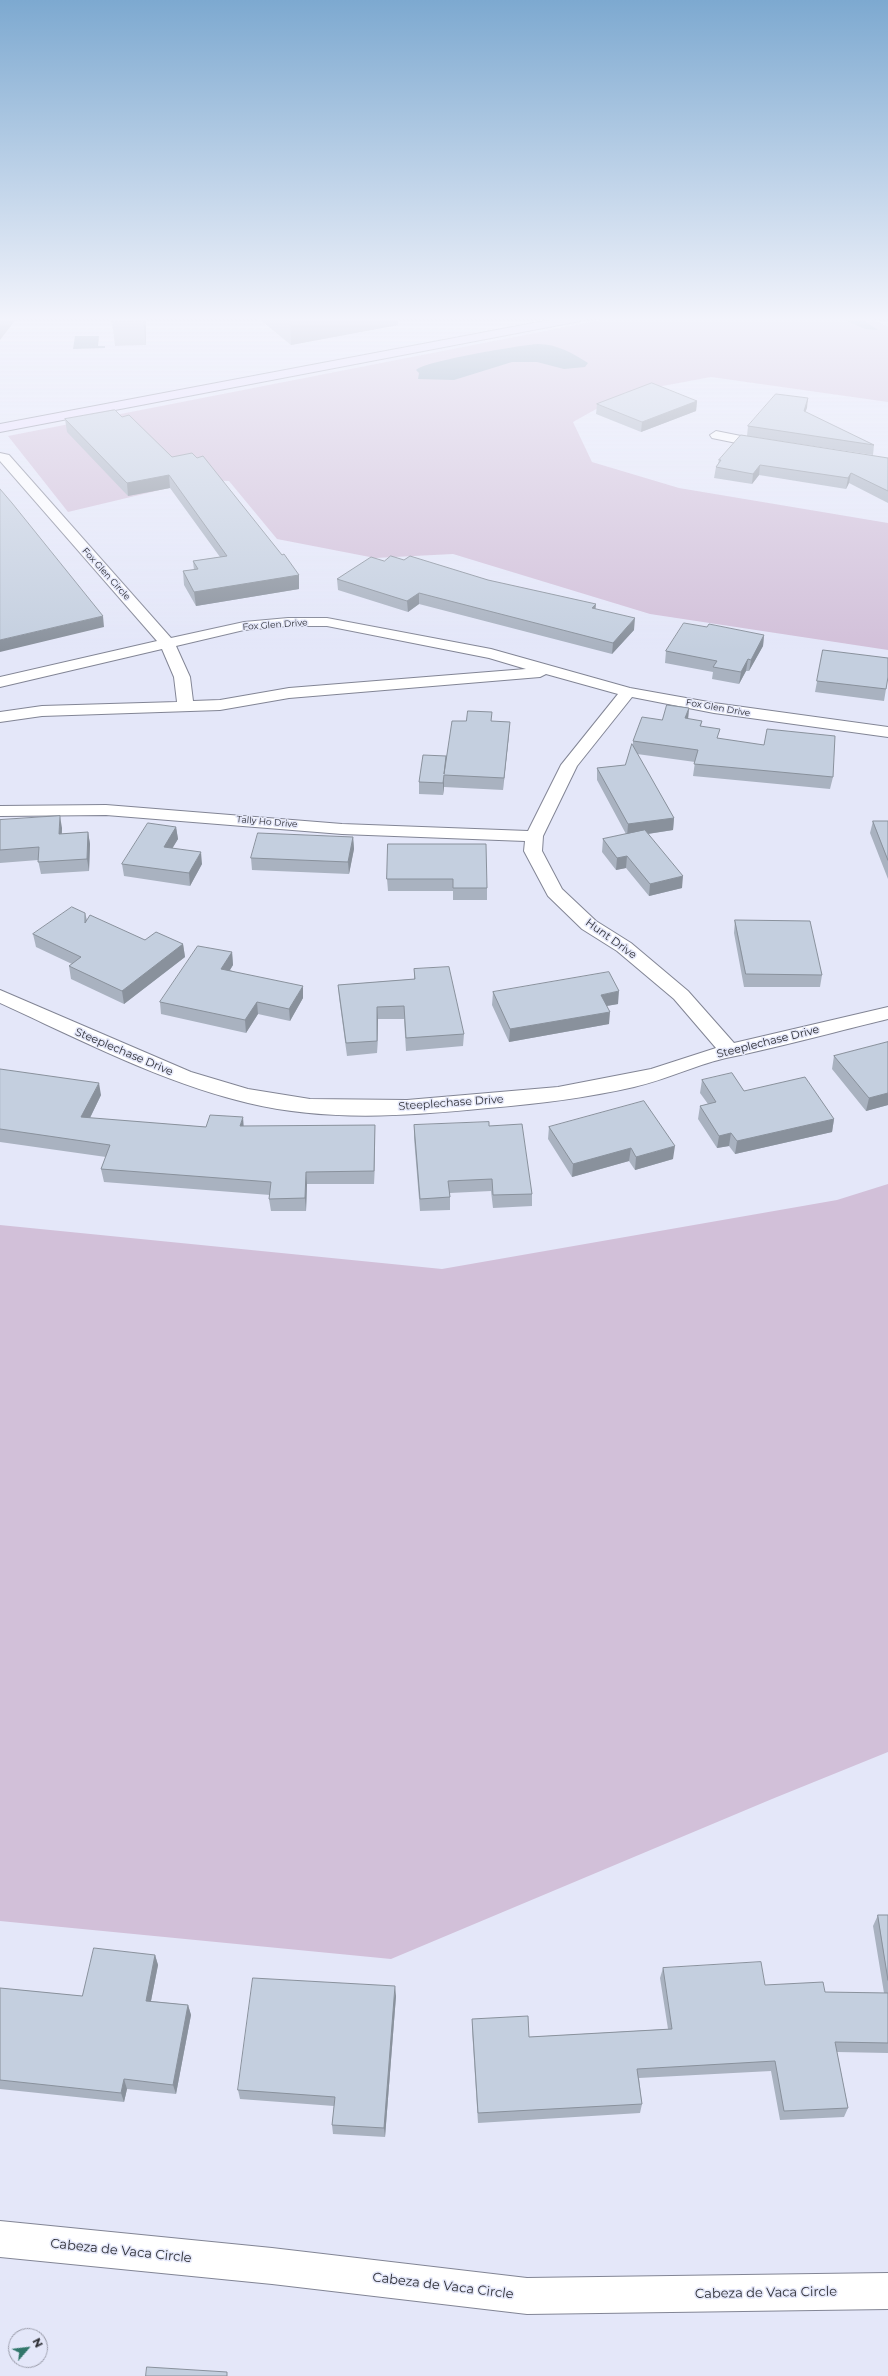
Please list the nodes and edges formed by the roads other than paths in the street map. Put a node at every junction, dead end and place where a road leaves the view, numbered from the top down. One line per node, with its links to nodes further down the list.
1 (716, 435): 2 (street)
2 (778, 447)
3 (0, 457): 4 (street, Fox Glen Circle)
4 (167, 642): 5 (street, Fox Glen Drive); 6 (street, Fox Glen Drive); 8 (street, Fox Glen Circle)
5 (550, 671): 7 (street, Fox Glen Drive); 8 (street, Fox Glen Drive)
6 (0, 682)
7 (628, 692): 10 (street, Fox Glen Drive); 12 (street, Hunt Drive)
8 (186, 707): 9 (street, Fox Glen Drive)
9 (0, 718)
10 (888, 732)
11 (0, 811): 12 (street, Tally Ho Drive)
12 (534, 836): 15 (street, Hunt Drive)
13 (0, 996): 15 (street, Steeplechase Drive)
14 (888, 1013): 15 (street, Steeplechase Drive)
15 (730, 1051)
16 (0, 2239): 17 (street, Cabeza de Vaca Circle)
17 (888, 2291)

